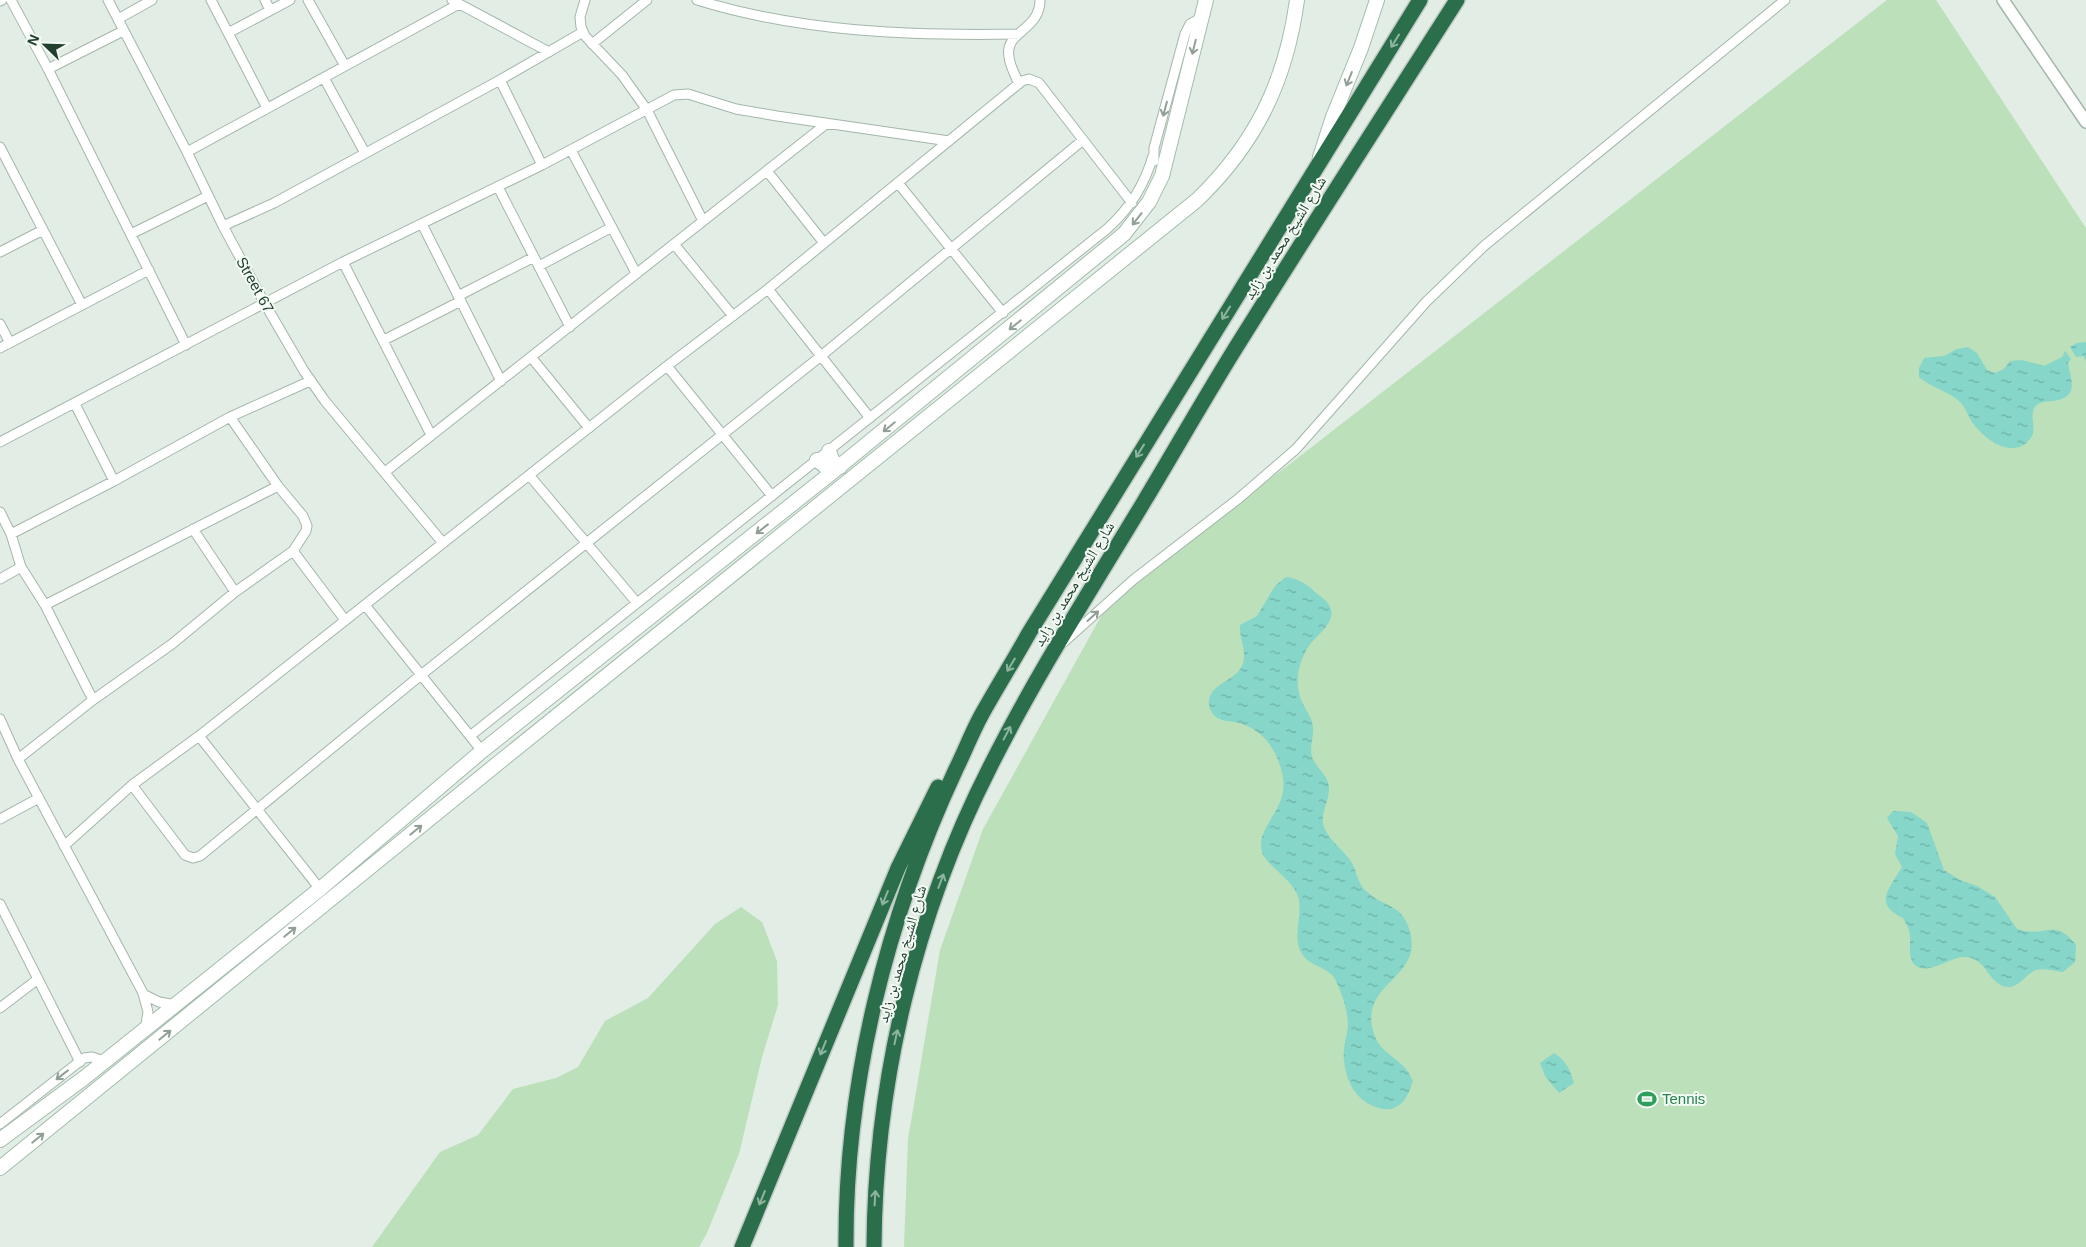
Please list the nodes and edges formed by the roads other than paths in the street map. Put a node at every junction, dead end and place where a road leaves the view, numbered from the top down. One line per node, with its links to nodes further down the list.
1 (11, 0): 30 (street)
2 (108, 0): 22 (street, Street 67)
3 (152, 0): 22 (street)
4 (211, 0): 25 (street)
5 (264, 0): 20 (street)
6 (290, 0): 20 (street)
7 (308, 0): 29 (street)
8 (585, 0): 24 (street)
9 (646, 0): 27 (street)
10 (697, 0): 26 (street)
11 (1040, 0): 26 (street)
12 (1206, 0): 21 (main road)
13 (1298, 0): 138 (main road, one-way to 13)
14 (1376, 0): 46 (main road, one-way to 46)
15 (1420, 0): 46 (highway, شارع الشيخ محمد بن زايد, one-way to 46)
16 (1457, 0): 113 (highway, شارع الشيخ محمد بن زايد)
17 (1785, 0): 113 (street, one-way to 17)
18 (2003, 0): 36 (street)
19 (456, 2): 28 (street); 29 (street)
20 (270, 10): 25 (street)
21 (1201, 18): 44 (street, one-way to 44); 48 (main road, one-way to 48)
22 (118, 19): 23 (street, Street 67)
23 (123, 31): 30 (street); 42 (street, Street 67)
24 (582, 32): 27 (street); 28 (street)
25 (228, 33): 34 (street)
26 (1018, 34): 33 (street)
27 (592, 44): 35 (street)
28 (549, 52): 32 (street)
29 (345, 66): 31 (street)
30 (48, 69): 58 (street)
31 (324, 78): 34 (street); 43 (street)
32 (500, 80): 43 (street); 45 (street)
33 (1019, 84): 38 (street); 39 (street)
34 (267, 108): 42 (street)
35 (647, 110): 37 (street); 41 (street); 53 (street)
36 (2086, 122)
37 (826, 124): 39 (street); 47 (street)
38 (1083, 140): 52 (street); 61 (street)
39 (948, 141): 49 (street)
40 (0, 147): 57 (street)
41 (571, 150): 45 (street); 56 (street)
42 (187, 152): 51 (street, Street 67)
43 (365, 153): 55 (street)
44 (1153, 156): 48 (street); 52 (street)
45 (542, 165): 50 (street)
46 (1317, 167): 116 (highway, شارع الشيخ محمد بن زايد, one-way to 116)
47 (767, 171): 53 (street); 59 (street)
48 (1162, 176): 94 (main road, one-way to 94)
49 (898, 183): 59 (street); 61 (street)
50 (498, 187): 54 (street); 63 (street)
51 (208, 196): 55 (street, Street 67); 58 (street)
52 (1132, 203): 72 (street)
53 (703, 221): 60 (street)
54 (422, 224): 64 (street); 69 (street)
55 (223, 226): 70 (street, Street 67)
56 (612, 227): 65 (street); 67 (street)
57 (43, 230): 62 (street); 71 (street)
58 (131, 234): 66 (street)
59 (824, 243): 68 (street)
60 (674, 244): 67 (street); 73 (street)
61 (951, 248): 72 (street); 80 (street)
62 (0, 252)
63 (534, 257): 65 (street); 69 (street)
64 (343, 262): 70 (street); 76 (street)
65 (538, 266): 75 (street)
66 (149, 270): 71 (street); 78 (street)
67 (636, 273): 75 (street)
68 (768, 289): 73 (street); 80 (street)
69 (459, 298): 76 (street); 84 (street)
70 (265, 304): 78 (street); 83 (street, Street 67)
71 (82, 305): 77 (street)
72 (1003, 313): 87 (street)
73 (733, 316): 82 (street)
74 (0, 324): 77 (street)
75 (570, 327): 81 (street)
76 (384, 340): 89 (street)
77 (10, 343): 79 (street)
78 (186, 345): 85 (street)
79 (0, 348)
80 (821, 356): 87 (street); 90 (street)
81 (531, 357): 84 (street); 88 (street)
82 (667, 366): 88 (street); 90 (street)
83 (310, 381): 86 (street); 95 (street, Street 67)
84 (501, 381): 89 (street)
85 (75, 404): 91 (street); 97 (street)
86 (230, 417): 97 (street); 98 (street)
87 (870, 418): 92 (street)
88 (589, 428): 96 (street)
89 (431, 435): 95 (street)
90 (722, 435): 99 (street); 103 (street)
91 (0, 442)
92 (829, 451): 93 (street); 94 (main road)
93 (817, 460): 94 (main road); 99 (street)
94 (835, 471): 120 (main road, one-way to 120)
95 (385, 472): 104 (street, Street 67)
96 (530, 475): 103 (street); 104 (street)
97 (114, 481): 102 (street)
98 (278, 486): 101 (street); 105 (street)
99 (772, 496): 109 (street)
100 (0, 512): 102 (street)
101 (193, 530): 108 (street); 110 (street)
102 (11, 534): 106 (street)
103 (588, 542): 109 (street); 114 (street)
104 (443, 543): 111 (street)
105 (293, 551): 108 (street); 112 (street)
106 (21, 567): 107 (street); 110 (street)
107 (0, 579)
108 (235, 592): 115 (street)
109 (637, 603): 119 (street)
110 (45, 605): 115 (street)
111 (365, 605): 112 (street); 114 (street)
112 (345, 620): 118 (street)
113 (1057, 648): 141 (highway, شارع الشيخ محمد بن زايد, one-way to 113)
114 (421, 675): 119 (street); 124 (street)
115 (94, 700): 121 (street)
116 (981, 715): 139 (highway, one-way to 139); 140 (highway, شارع الشيخ محمد بن زايد)
117 (0, 719): 121 (street)
118 (199, 736): 122 (street); 124 (street)
119 (470, 736): 120 (street)
120 (482, 751): 127 (main road)
121 (18, 759): 123 (street)
122 (132, 785): 124 (street); 126 (street)
123 (39, 798): 125 (street); 126 (street)
124 (257, 811): 127 (street)
125 (0, 819)
126 (64, 846): 130 (street)
127 (320, 889): 131 (main road)
128 (0, 904): 129 (street)
129 (38, 979): 132 (street); 135 (street)
130 (143, 993): 131 (street); 133 (street)
131 (176, 1005): 133 (main road)
132 (0, 1008)
133 (145, 1030): 134 (main road)
134 (104, 1061): 135 (street); 137 (main road)
135 (80, 1062): 136 (street, one-way to 136)
136 (0, 1124)
137 (0, 1140)
138 (0, 1168)
139 (742, 1247)
140 (846, 1247)
141 (874, 1247)

